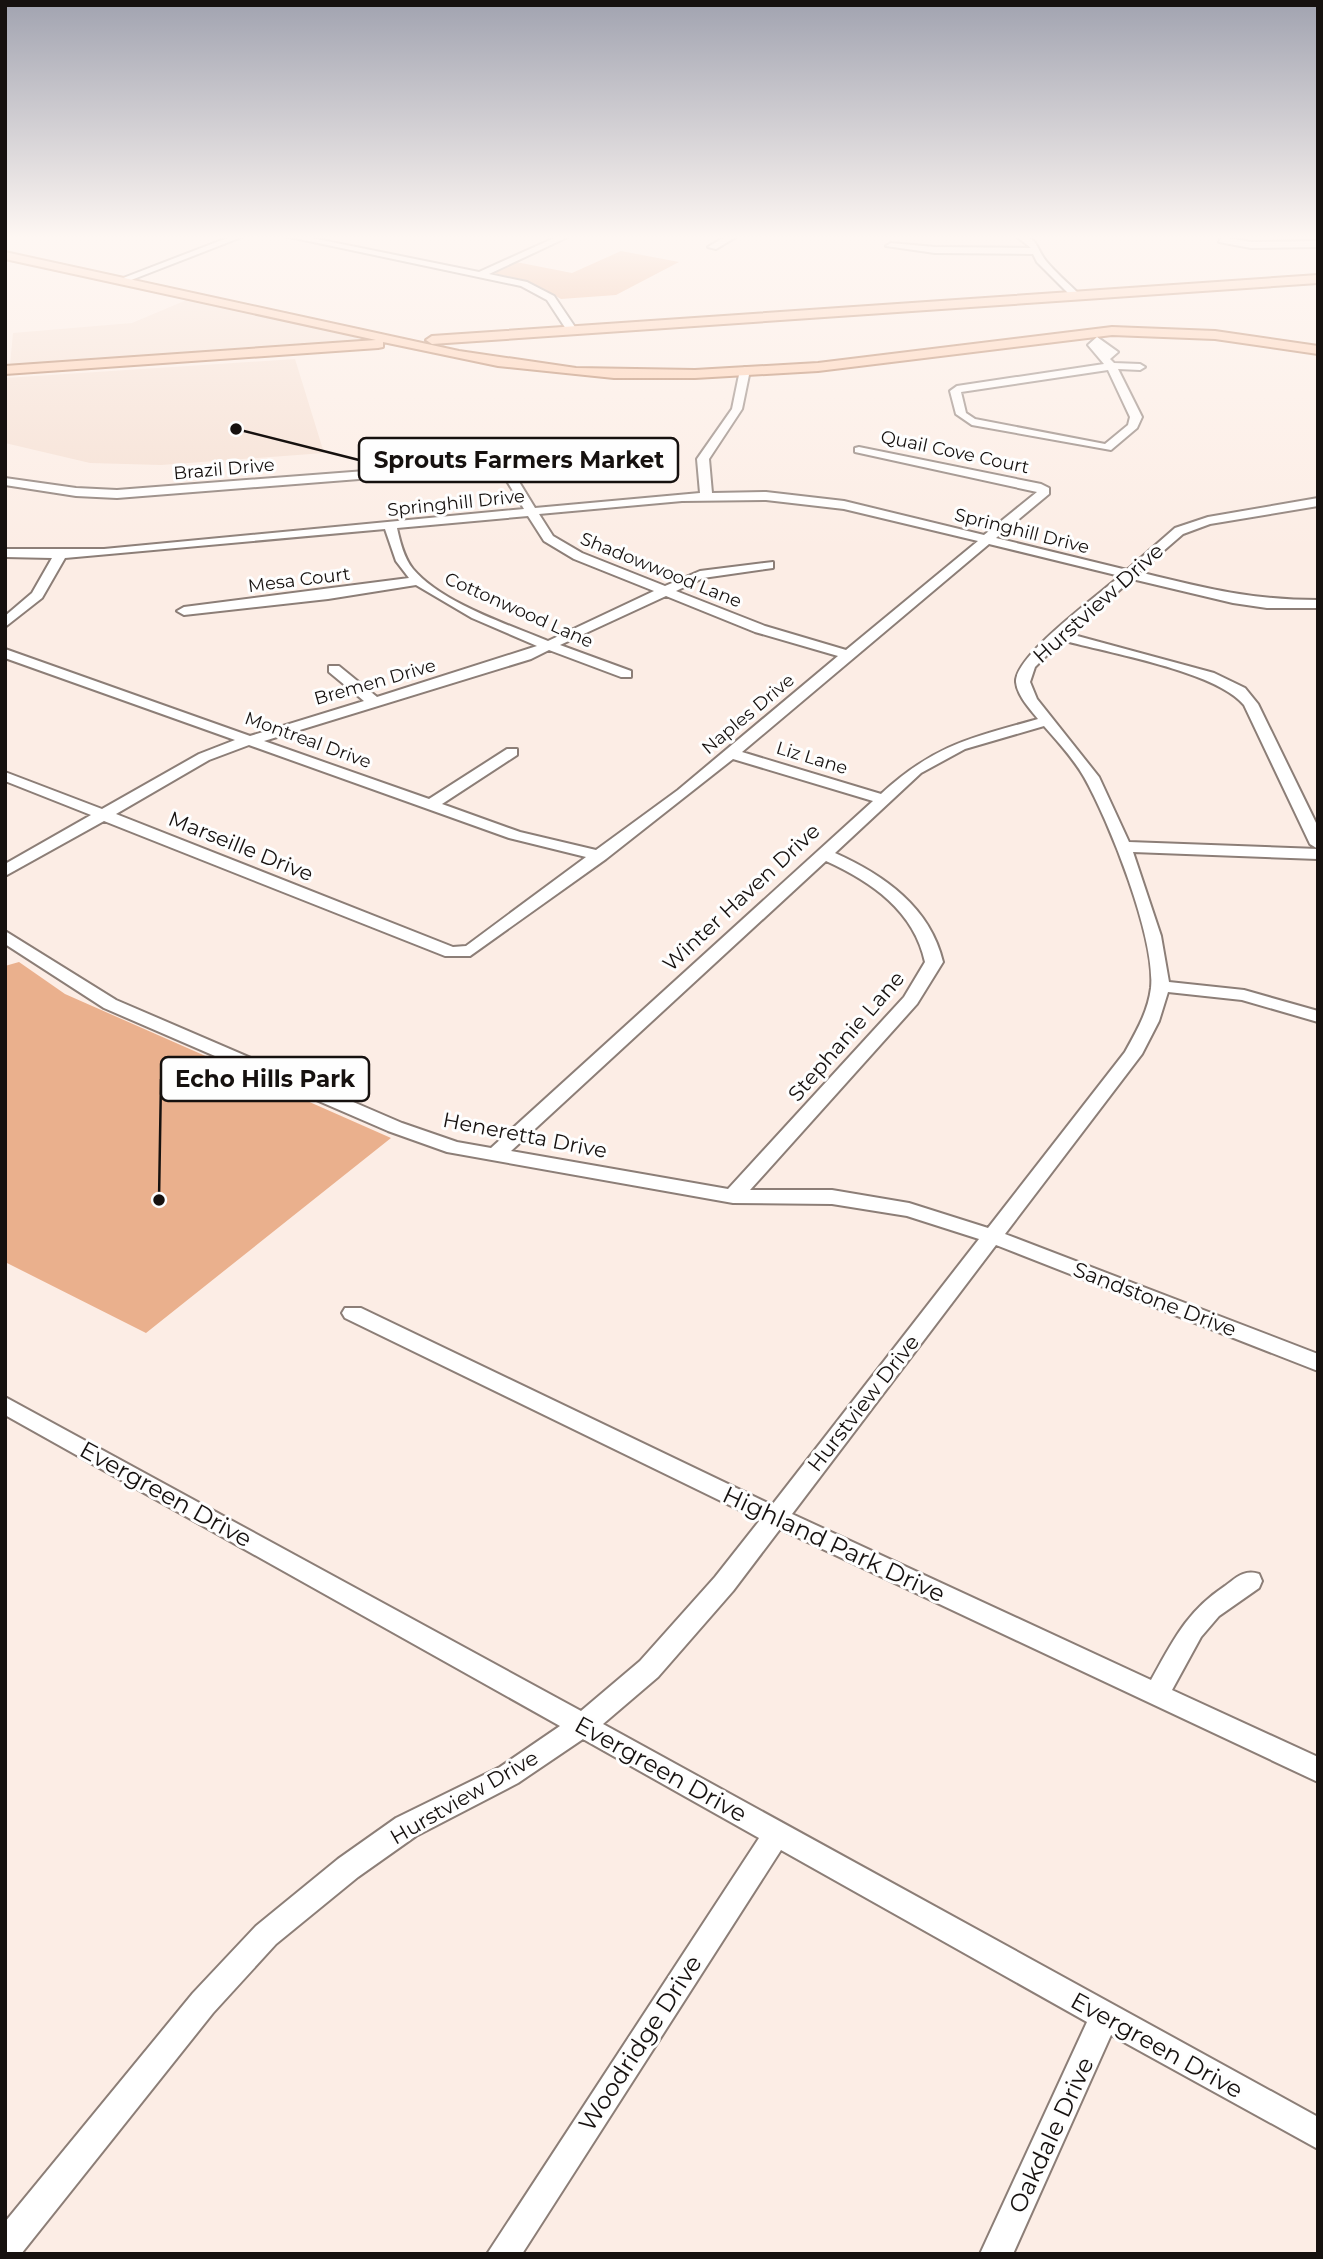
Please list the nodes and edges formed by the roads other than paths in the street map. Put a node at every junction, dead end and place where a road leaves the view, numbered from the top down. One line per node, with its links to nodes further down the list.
1 (394, 340): 6 (main road)
2 (424, 340): 6 (main road)
3 (1054, 340): 13 (main road)
4 (1092, 340): 10 (street)
5 (1192, 340): 7 (main road)
6 (401, 342): 12 (main road); 13 (main road)
7 (1295, 350): 8 (main road); 9 (main road)
8 (1318, 350)
9 (1318, 357)
10 (1109, 361): 10 (street); 11 (street)
11 (1140, 367)
12 (5, 370)
13 (744, 373): 19 (street)
14 (859, 450): 18 (street, Quail Cove Court)
15 (572, 458): 16 (street, Brazil Drive)
16 (501, 463): 17 (street, Brazil Drive); 21 (street, Shadowwood Lane)
17 (5, 481)
18 (1042, 489): 23 (street, Naples Drive)
19 (706, 496): 21 (street, Springhill Drive); 23 (street, Springhill Drive)
20 (1318, 502): 27 (street, Hurstview Drive)
21 (530, 513): 22 (street, Springhill Drive); 29 (street, Shadowwood Lane)
22 (391, 527): 25 (street, Springhill Drive); 28 (street, Cottonwood Lane)
23 (987, 540): 27 (street, Springhill Drive); 36 (street, Naples Drive)
24 (5, 553): 25 (street, Springhill Drive)
25 (60, 555): 32 (street)
26 (769, 565): 29 (street, Bremen Drive)
27 (1130, 575): 30 (street, Springhill Drive); 33 (street, Hurstview Drive)
28 (417, 581): 31 (street, Mesa Court); 34 (street, Cottonwood Lane)
29 (664, 591): 34 (street, Bremen Drive); 36 (street, Shadowwood Lane)
30 (1318, 604)
31 (184, 611)
32 (5, 623)
33 (1059, 635): 40 (street, Hurstview Drive); 48 (street)
34 (549, 646): 38 (street, Cottonwood Lane); 39 (street, Bremen Drive)
35 (5, 653): 41 (street, Montreal Drive)
36 (848, 655): 43 (street, Naples Drive)
37 (334, 669): 39 (street)
38 (626, 674)
39 (374, 702): 41 (street, Bremen Drive)
40 (1049, 720): 45 (street, Winter Haven Drive); 49 (street, Hurstview Drive)
41 (249, 740): 46 (street, Montreal Drive); 47 (street, Bremen Drive)
42 (512, 752): 46 (street)
43 (731, 753): 45 (street, Liz Lane); 52 (street, Naples Drive)
44 (5, 776): 47 (street, Marseille Drive)
45 (882, 799): 50 (street, Winter Haven Drive)
46 (430, 805): 52 (street, Montreal Drive)
47 (104, 814): 53 (street, Bremen Drive); 55 (street, Marseille Drive)
48 (1318, 844)
49 (1121, 847): 51 (street); 56 (street, Hurstview Drive)
50 (822, 853): 58 (street, Winter Haven Drive); 59 (street, Stephanie Lane)
51 (1318, 854)
52 (600, 856): 55 (street, Naples Drive)
53 (5, 871)
54 (5, 936): 58 (street, Heneretta Drive)
55 (461, 952)
56 (1160, 986): 57 (street); 60 (street, Hurstview Drive)
57 (1318, 1017)
58 (494, 1156): 59 (street, Heneretta Drive)
59 (733, 1196): 60 (street, Heneretta Drive)
60 (992, 1236): 62 (street, Sandstone Drive); 64 (street, Hurstview Drive)
61 (353, 1313): 64 (street, Highland Park Drive)
62 (1318, 1363)
63 (5, 1405): 67 (street, Evergreen Drive)
64 (776, 1517): 66 (street, Highland Park Drive); 67 (street, Hurstview Drive)
65 (1250, 1581): 66 (street)
66 (1156, 1695): 68 (street, Highland Park Drive)
67 (582, 1726): 69 (street, Evergreen Drive); 72 (street, Hurstview Drive)
68 (1318, 1770)
69 (777, 1833): 70 (street, Evergreen Drive); 73 (street, Woodridge Drive)
70 (1105, 2016): 71 (street, Evergreen Drive); 74 (street, Oakdale Drive)
71 (1318, 2134)
72 (5, 2248)
73 (503, 2254)
74 (996, 2254)

